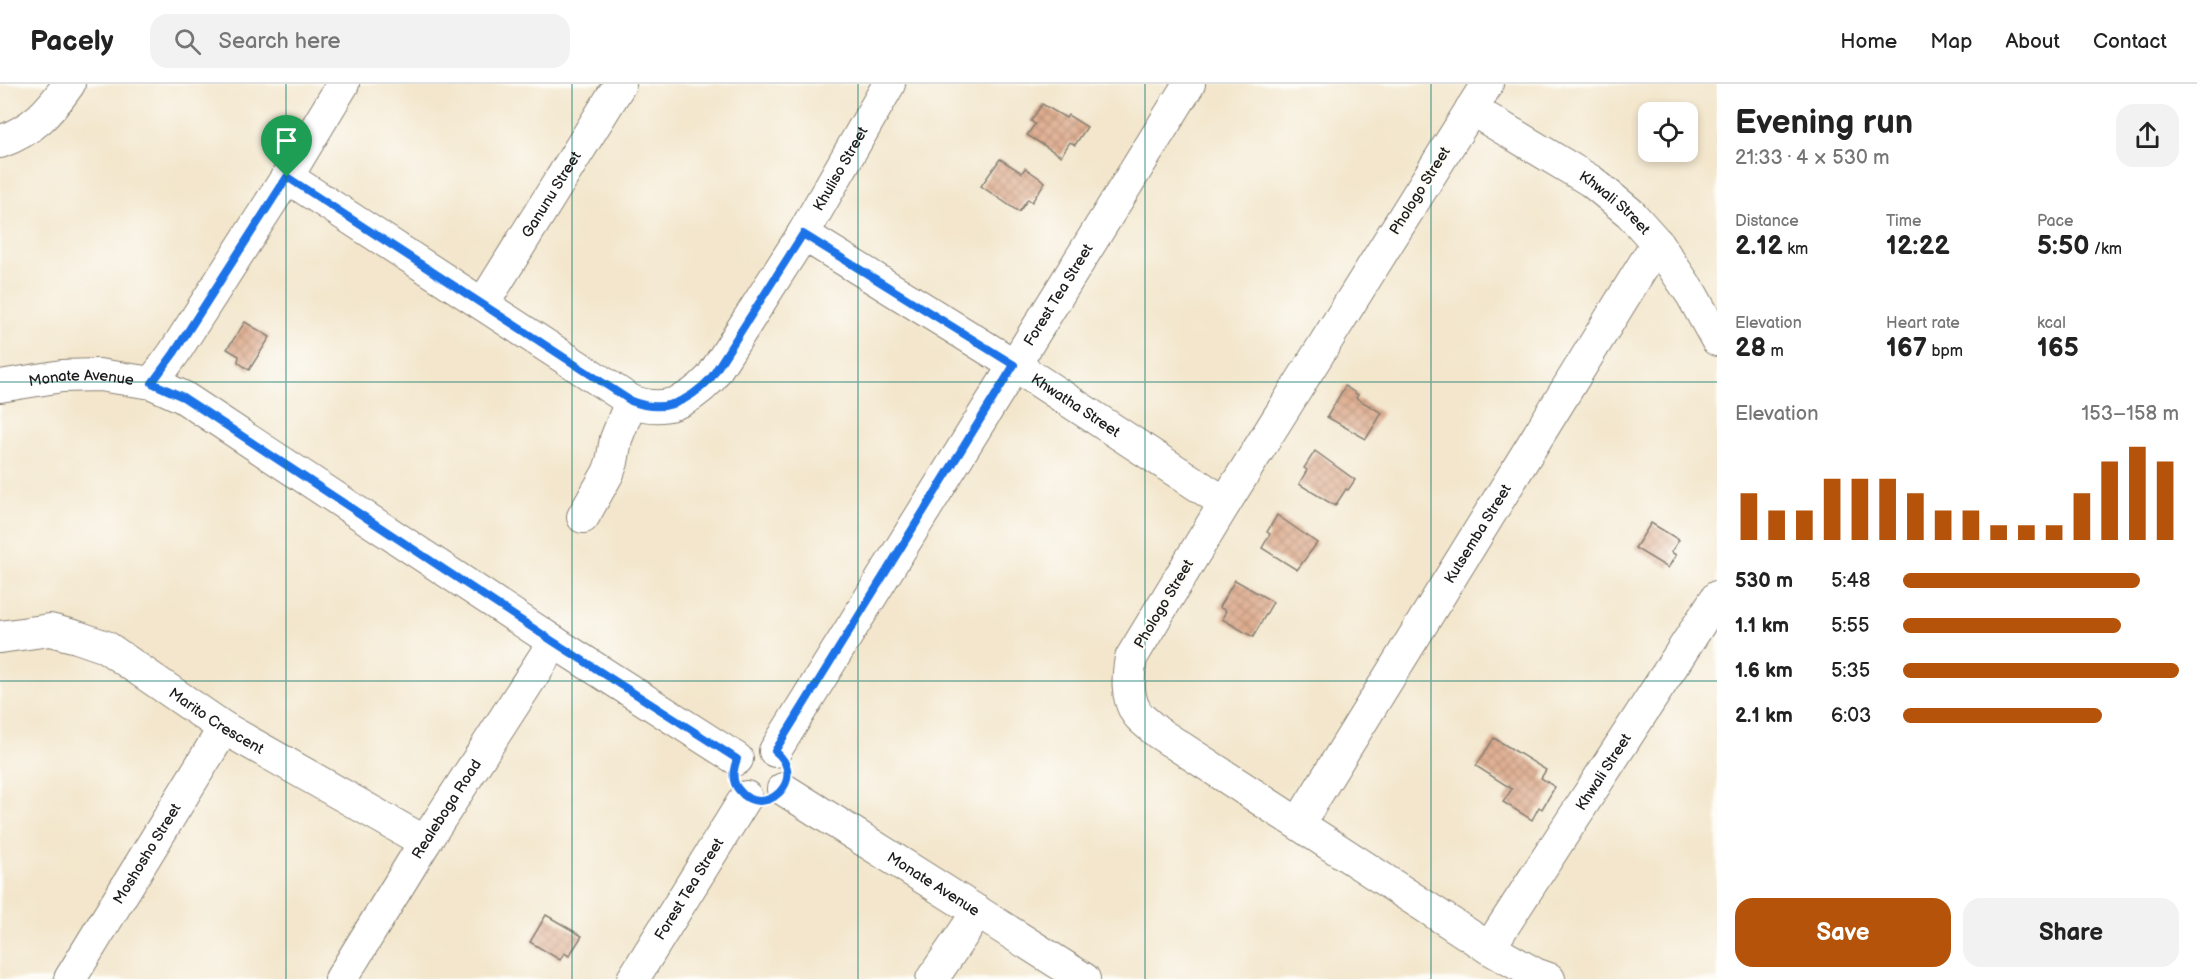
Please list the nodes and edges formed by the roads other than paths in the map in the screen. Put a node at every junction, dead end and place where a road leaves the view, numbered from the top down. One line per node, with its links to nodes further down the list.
1 (69, 84): 7 (street)
2 (343, 84): 8 (street)
3 (620, 84): 11 (street, Ganunu Street)
4 (889, 84): 9 (street, Khuliso Street)
5 (1189, 84): 13 (street, Forest Tea Street)
6 (1479, 96): 10 (street, Khwali Street); 17 (street, Phologo Street)
7 (0, 142)
8 (287, 177): 11 (street, Khuliso Street); 14 (street)
9 (803, 234): 13 (street, Khwatha Street); 16 (street, Khuliso Street)
10 (1657, 243): 12 (street, Khwali Street); 27 (street, Kutsemba Street)
11 (483, 304): 16 (street, Khuliso Street)
12 (1717, 340)
13 (1014, 365): 17 (street, Khwatha Street); 23 (street, Forest Tea Street)
14 (152, 383): 15 (street, Monate Avenue); 21 (street, Monate Avenue)
15 (0, 386)
16 (631, 401): 18 (street)
17 (1225, 503): 27 (street, Phologo Street)
18 (583, 517)
19 (1717, 597): 30 (street, Khwali Street)
20 (0, 637): 22 (street, Marito Crescent)
21 (554, 642): 24 (street, Monate Avenue); 28 (street, Realeboga Road)
22 (224, 728): 28 (street, Marito Crescent); 31 (street, Moshosho Street)
23 (775, 751): 24 (street); 25 (street)
24 (737, 759): 26 (street)
25 (783, 789): 26 (street); 29 (street, Monate Avenue)
26 (746, 797): 33 (street, Forest Tea Street)
27 (1299, 823): 30 (street, Phologo Street)
28 (425, 842): 32 (street, Realeboga Road)
29 (978, 912): 34 (street); 35 (street, Monate Avenue)
30 (1489, 948): 36 (street, Phologo Street)
31 (70, 979)
32 (341, 979)
33 (633, 979)
34 (932, 979)
35 (1084, 979)
36 (1549, 979)

